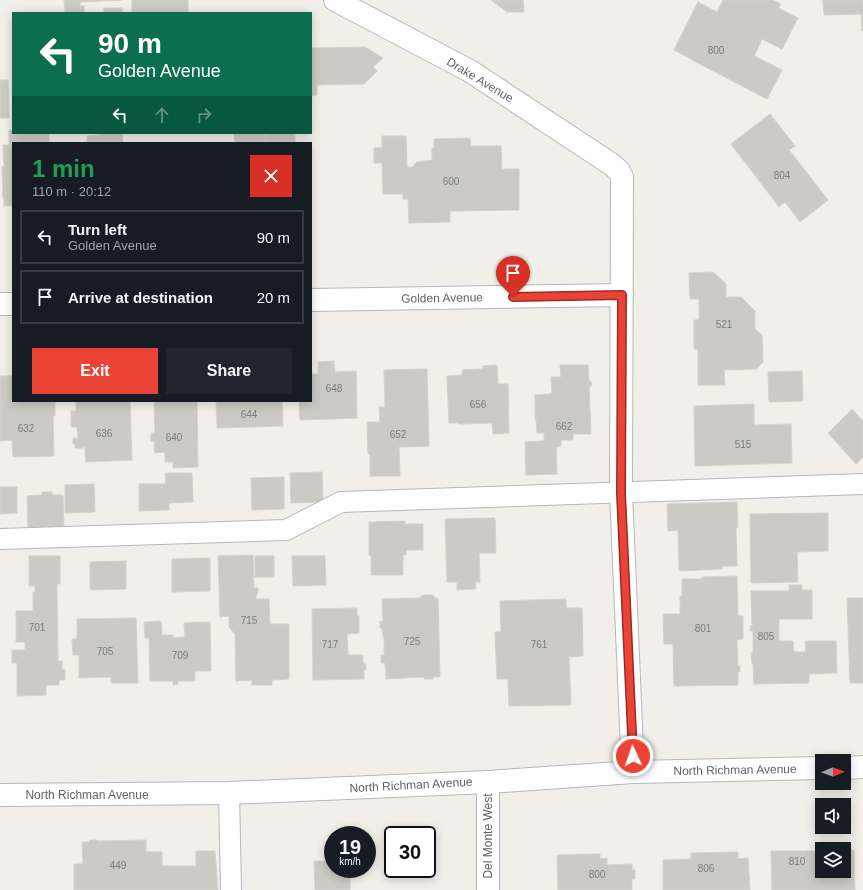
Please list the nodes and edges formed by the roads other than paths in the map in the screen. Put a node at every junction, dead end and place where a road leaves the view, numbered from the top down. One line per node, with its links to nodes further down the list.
1 (335, 0): 2 (street, Drake Avenue)
2 (622, 295): 3 (street, Golden Avenue); 7 (street)
3 (312, 300)
4 (0, 304): 5 (street)
5 (12, 304)
6 (863, 484): 7 (lane)
7 (621, 493): 8 (lane); 12 (street)
8 (0, 539)
9 (863, 767): 11 (street)
10 (815, 768): 12 (street, North Richman Avenue)
11 (851, 768)
12 (633, 772): 13 (street, North Richman Avenue)
13 (488, 782): 14 (street, North Richman Avenue); 17 (street, Del Monte West)
14 (228, 793): 15 (street, North Richman Avenue); 16 (lane)
15 (0, 795)
16 (231, 890)
17 (488, 890)

